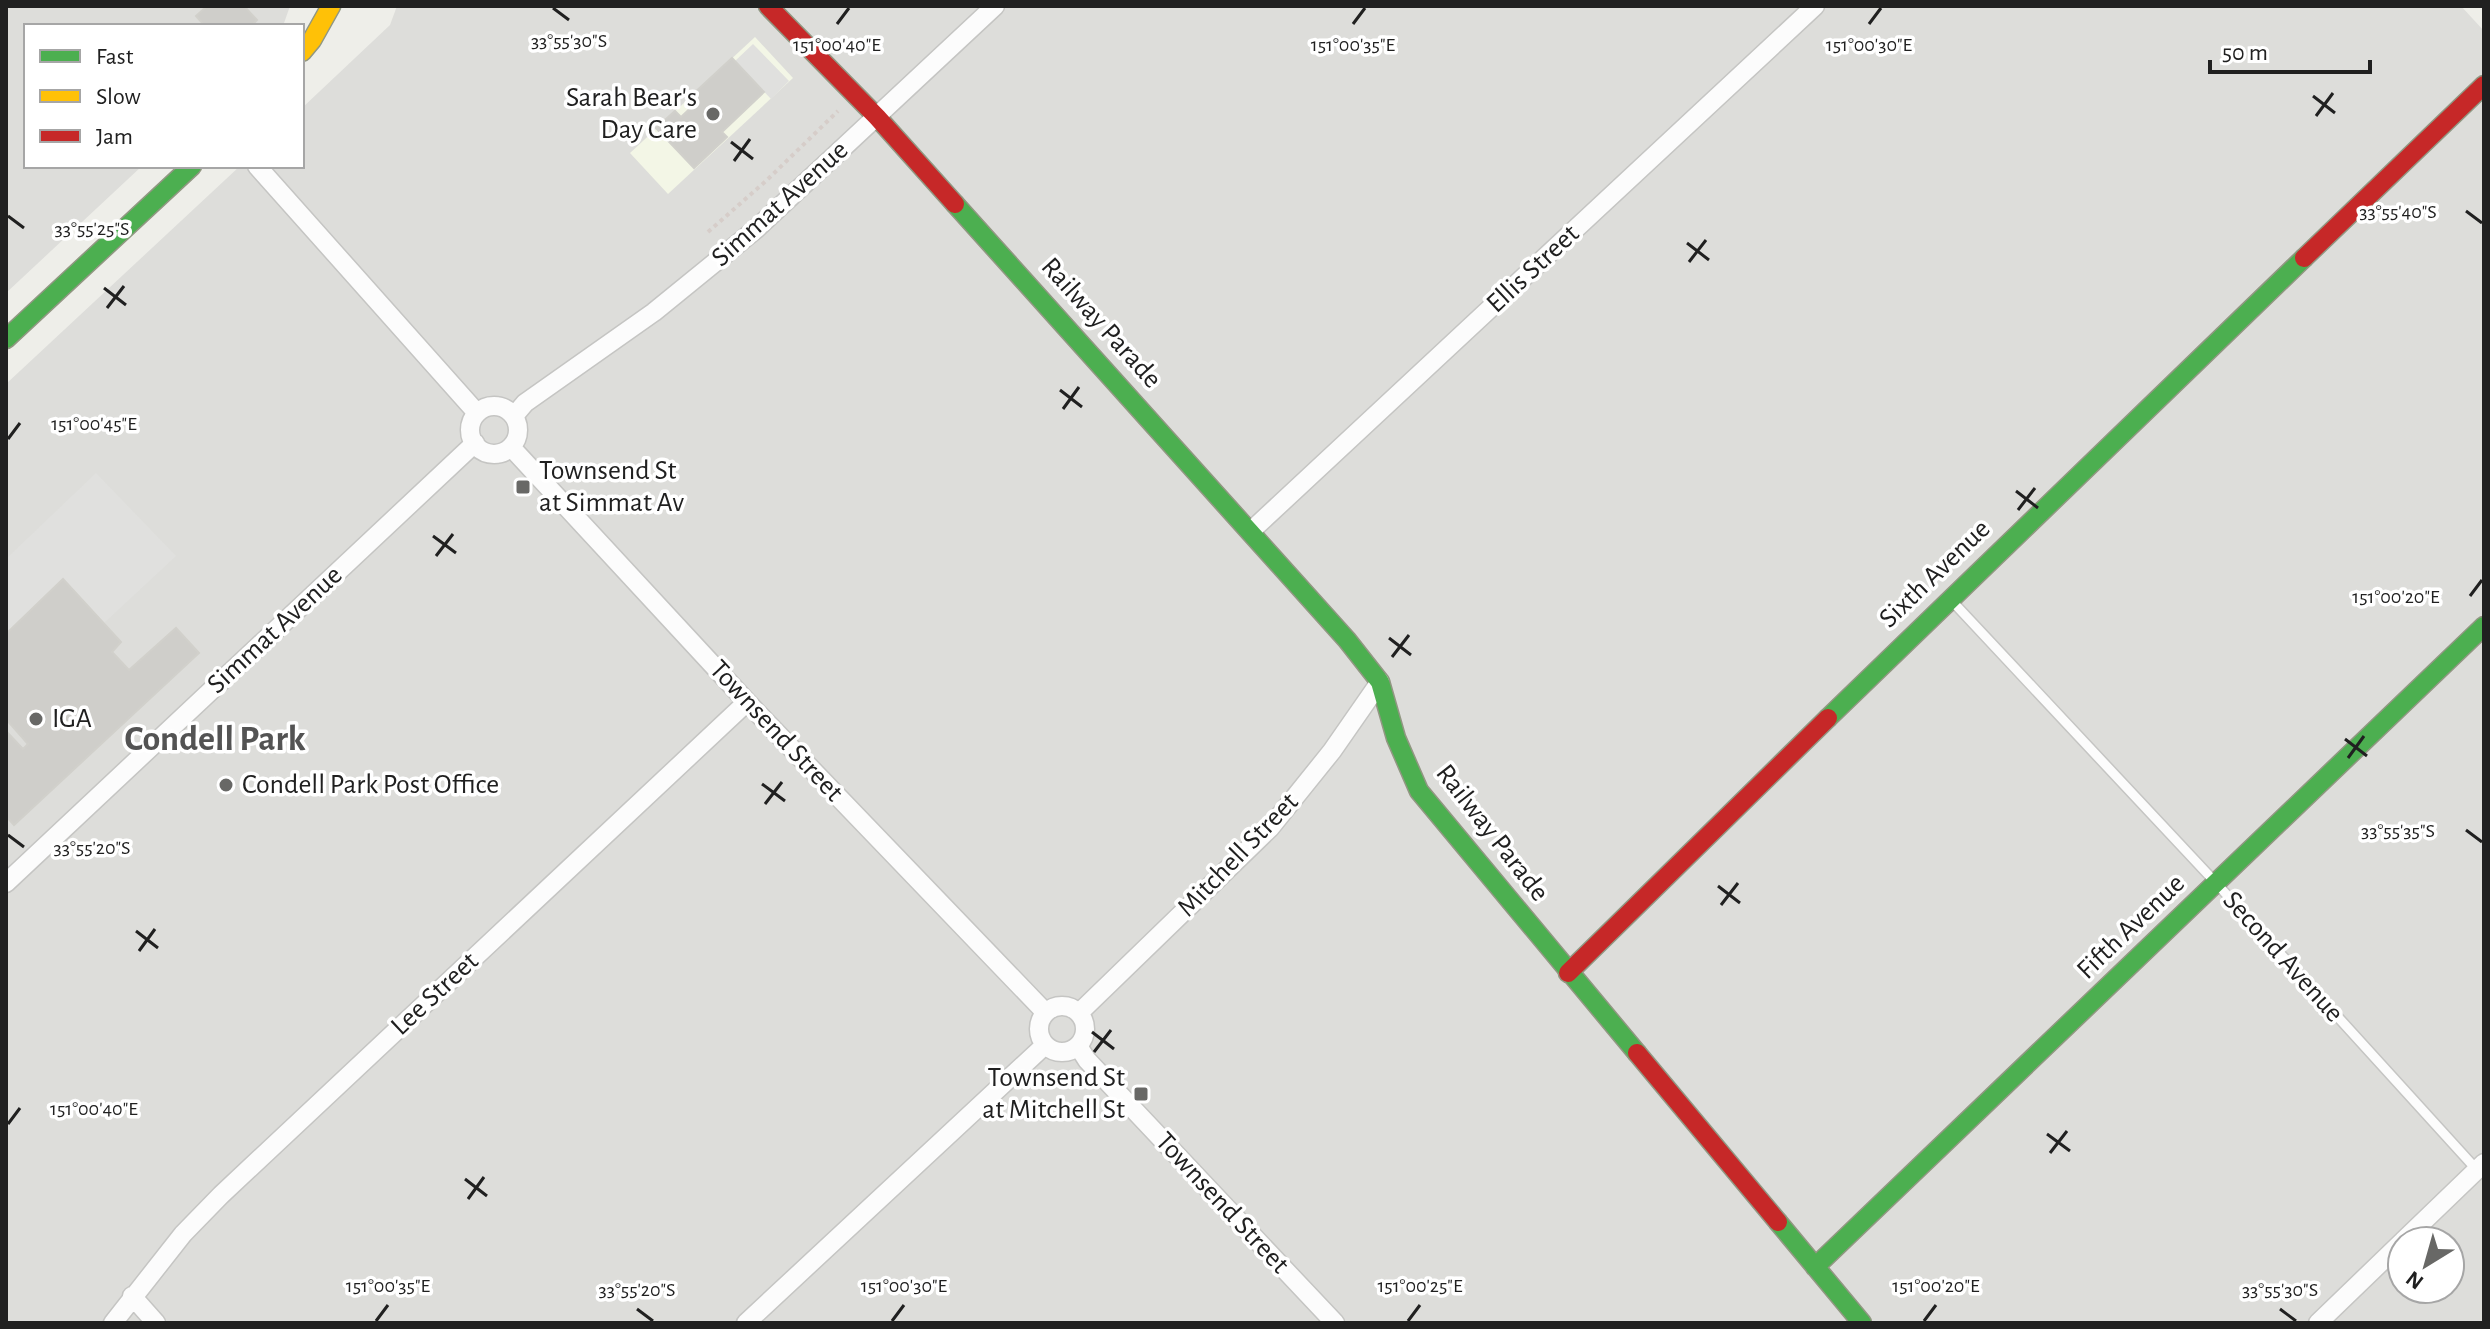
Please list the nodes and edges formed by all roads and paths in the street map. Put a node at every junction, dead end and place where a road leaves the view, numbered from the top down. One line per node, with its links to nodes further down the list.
1 (331, 6): 5 (street)
2 (768, 6): 8 (street, Railway Parade)
3 (995, 6): 8 (street, Simmat Avenue)
4 (1815, 6): 17 (street, Ellis Street)
5 (304, 50)
6 (2484, 85): 18 (street, Sixth Avenue)
7 (841, 109): 11 (path)
8 (877, 117): 14 (street, Simmat Avenue); 17 (street, Railway Parade)
9 (190, 168): 12 (street)
10 (259, 168): 13 (street)
11 (708, 232)
12 (6, 339)
13 (477, 413): 14 (street); 15 (street)
14 (514, 416): 16 (street)
15 (475, 443): 16 (street); 22 (street, Simmat Avenue)
16 (511, 447): 21 (street, Townsend Street)
17 (1251, 531): 20 (street, Railway Parade)
18 (1950, 598): 23 (lane, Second Avenue); 24 (street, Sixth Avenue)
19 (2484, 626): 23 (street, Fifth Avenue)
20 (1380, 682): 24 (street, Railway Parade); 26 (street, Mitchell Street)
21 (747, 702): 25 (street, Townsend Street); 33 (street, Lee Street)
22 (6, 883)
23 (2217, 884): 29 (lane, Second Avenue); 32 (street, Fifth Avenue)
24 (1568, 973): 32 (street, Railway Parade)
25 (1045, 1012): 26 (street); 27 (street)
26 (1079, 1013): 28 (street)
27 (1045, 1045): 28 (street); 36 (street)
28 (1078, 1046): 37 (street, Townsend Street)
29 (2482, 1170): 30 (street)
30 (2422, 1225)
31 (2386, 1258): 39 (street)
32 (1815, 1267): 38 (street, Railway Parade)
33 (132, 1296): 34 (street, Lee Street); 35 (street)
34 (113, 1323)
35 (156, 1323)
36 (746, 1323)
37 (1335, 1323)
38 (1862, 1323)
39 (2318, 1323)

